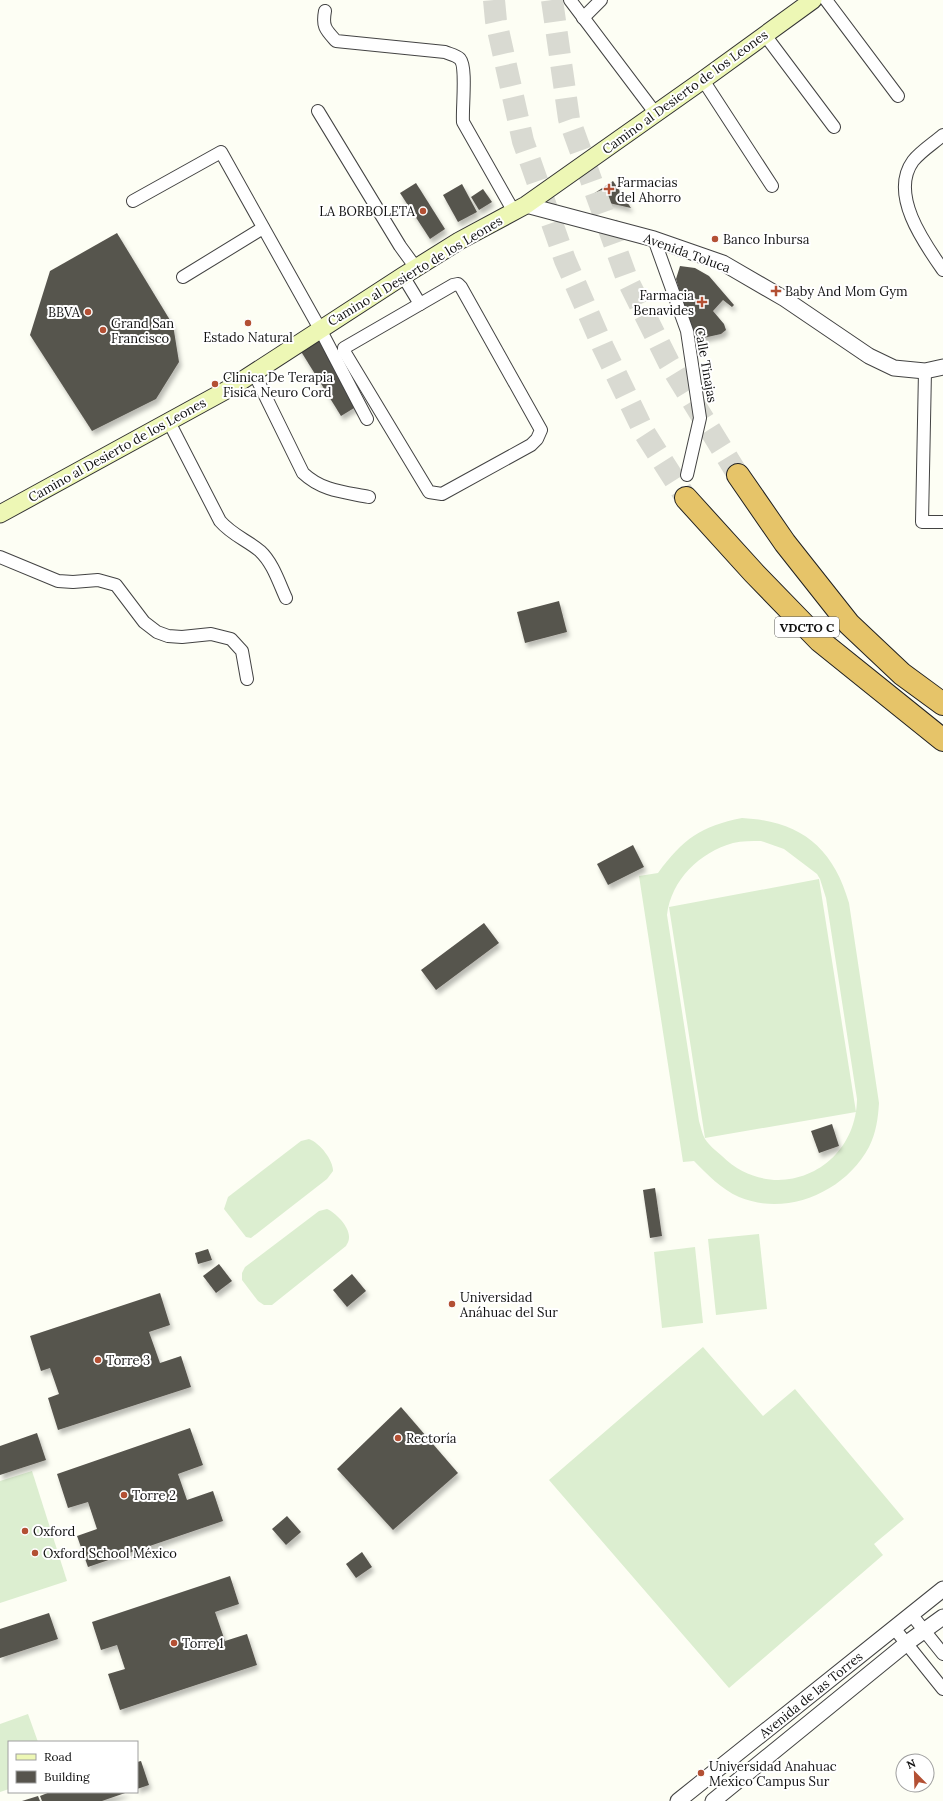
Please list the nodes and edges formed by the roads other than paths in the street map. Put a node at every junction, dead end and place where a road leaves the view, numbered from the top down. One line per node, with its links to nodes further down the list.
1 (570, 0): 6 (street)
2 (601, 0): 6 (street)
3 (813, 0): 7 (main road, Camino al Desierto de los Leones)
4 (826, 0): 9 (street)
5 (325, 11): 16 (street)
6 (584, 18): 11 (street)
7 (765, 35): 8 (main road, Camino al Desierto de los Leones); 12 (street)
8 (703, 80): 11 (main road, Camino al Desierto de los Leones); 14 (street)
9 (898, 96)
10 (318, 111): 20 (street)
11 (656, 114): 16 (main road, Camino al Desierto de los Leones)
12 (834, 127)
13 (943, 135): 19 (street)
14 (772, 186)
15 (133, 201): 17 (street)
16 (520, 208): 18 (street, Avenida Toluca); 20 (main road, Camino al Desierto de los Leones)
17 (263, 228): 21 (street); 23 (street)
18 (654, 239): 25 (street, Avenida Toluca); 29 (street, Calle Tinajas)
19 (943, 270)
20 (409, 272): 22 (street); 23 (main road, Camino al Desierto de los Leones)
21 (182, 277)
22 (420, 304): 22 (street)
23 (320, 329): 26 (main road, Camino al Desierto de los Leones); 27 (street)
24 (943, 367): 25 (street, Avenida Toluca)
25 (924, 371): 34 (street)
26 (254, 373): 28 (main road, Camino al Desierto de los Leones); 31 (street)
27 (367, 419)
28 (168, 420): 33 (main road, Camino al Desierto de los Leones); 36 (street)
29 (687, 475)
30 (738, 475): 38 (highway, VDCTO C)
31 (369, 497)
32 (686, 498): 39 (highway, VDCTO C)
33 (0, 514)
34 (943, 522)
35 (0, 557): 37 (street)
36 (286, 598)
37 (247, 679)
38 (943, 704)
39 (943, 740)
40 (943, 1589): 41 (street, Avenida de las Torres)
41 (911, 1614): 43 (street, Avenida de las Torres); 44 (street)
42 (943, 1617): 44 (street, Avenida de las Torres)
43 (894, 1628): 45 (street); 48 (street, Avenida de las Torres)
44 (924, 1631): 45 (street, Avenida de las Torres); 46 (street)
45 (907, 1643): 47 (street); 49 (street, Avenida de las Torres)
46 (943, 1654)
47 (943, 1688)
48 (678, 1801)
49 (713, 1801)

